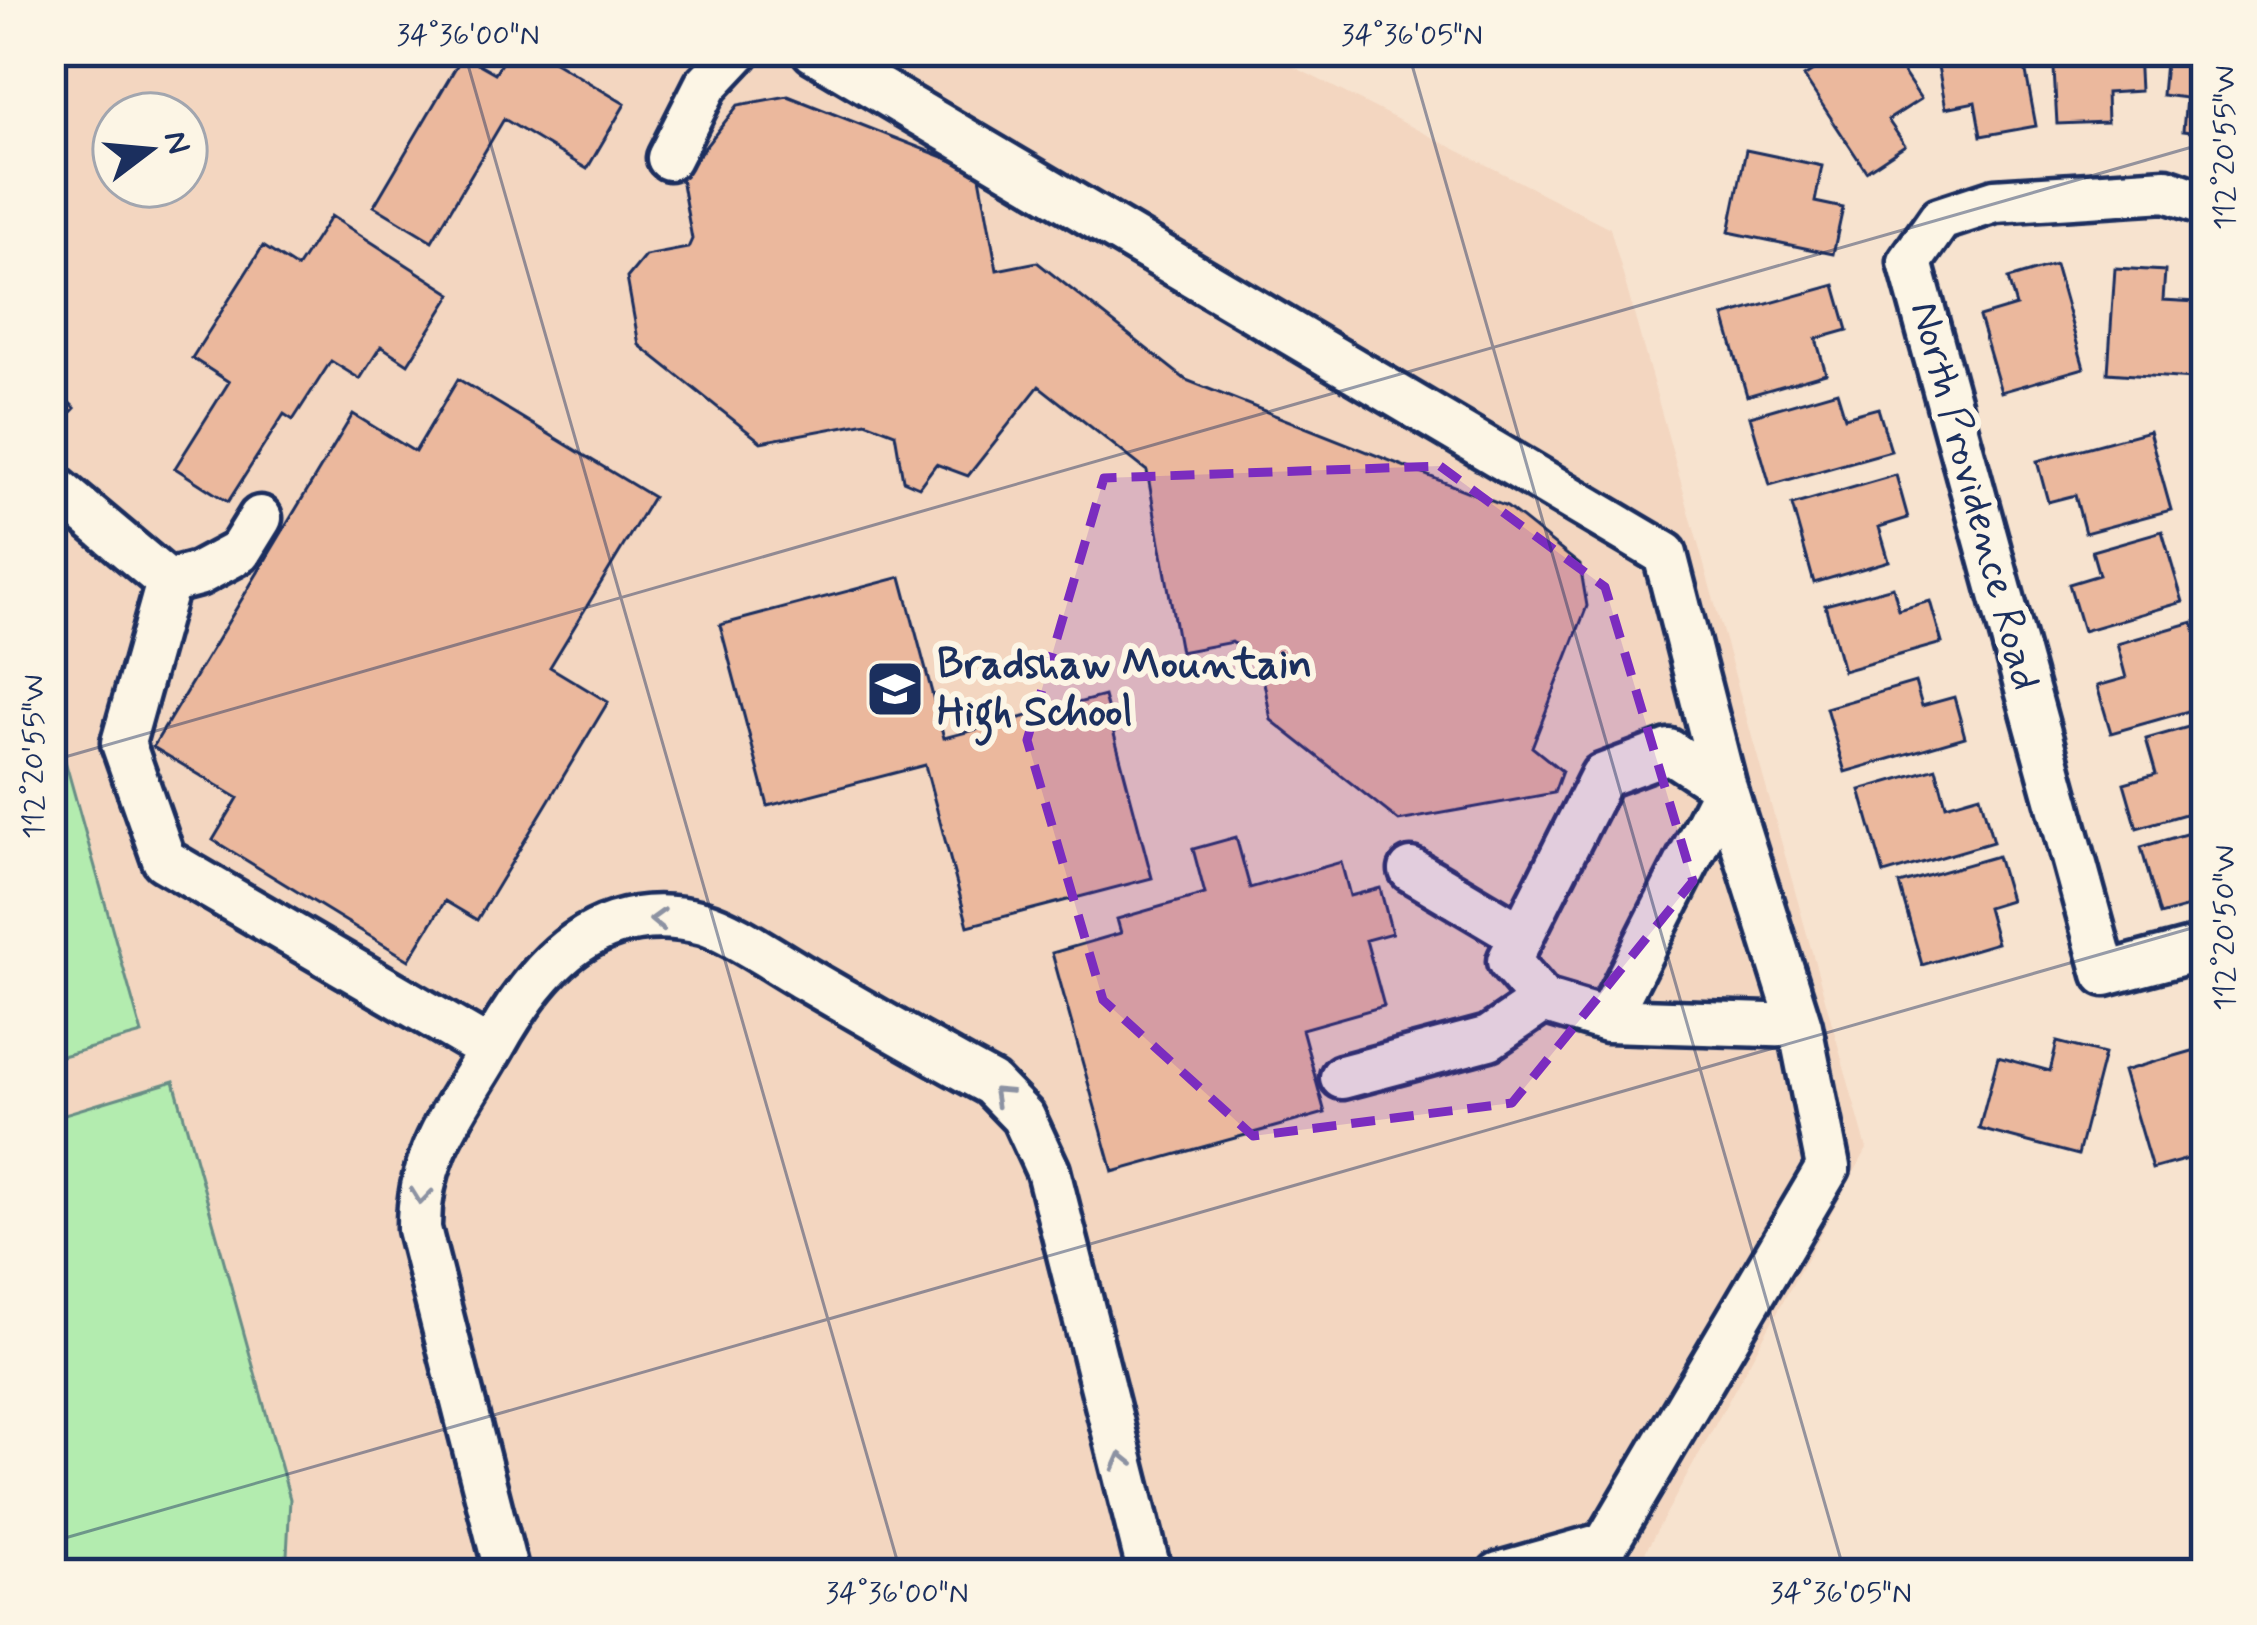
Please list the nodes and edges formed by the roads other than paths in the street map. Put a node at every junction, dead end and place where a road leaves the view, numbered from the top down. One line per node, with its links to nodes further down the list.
1 (738, 51): 3 (street)
2 (814, 51): 8 (street)
3 (669, 158)
4 (2206, 204): 11 (street, North Providence Road)
5 (51, 484): 7 (street)
6 (260, 518): 7 (street)
7 (168, 582): 15 (street)
8 (1725, 788): 10 (street); 13 (street); 14 (street)
9 (1412, 870): 10 (street)
10 (1522, 936): 12 (street)
11 (2206, 947)
12 (1543, 1001): 13 (street); 16 (street)
13 (1606, 1020): 14 (street)
14 (1800, 1026): 19 (street)
15 (490, 1050): 17 (street, one-way to 17); 18 (street, one-way to 15)
16 (1342, 1078)
17 (507, 1574)
18 (1150, 1574)
19 (1499, 1574)

